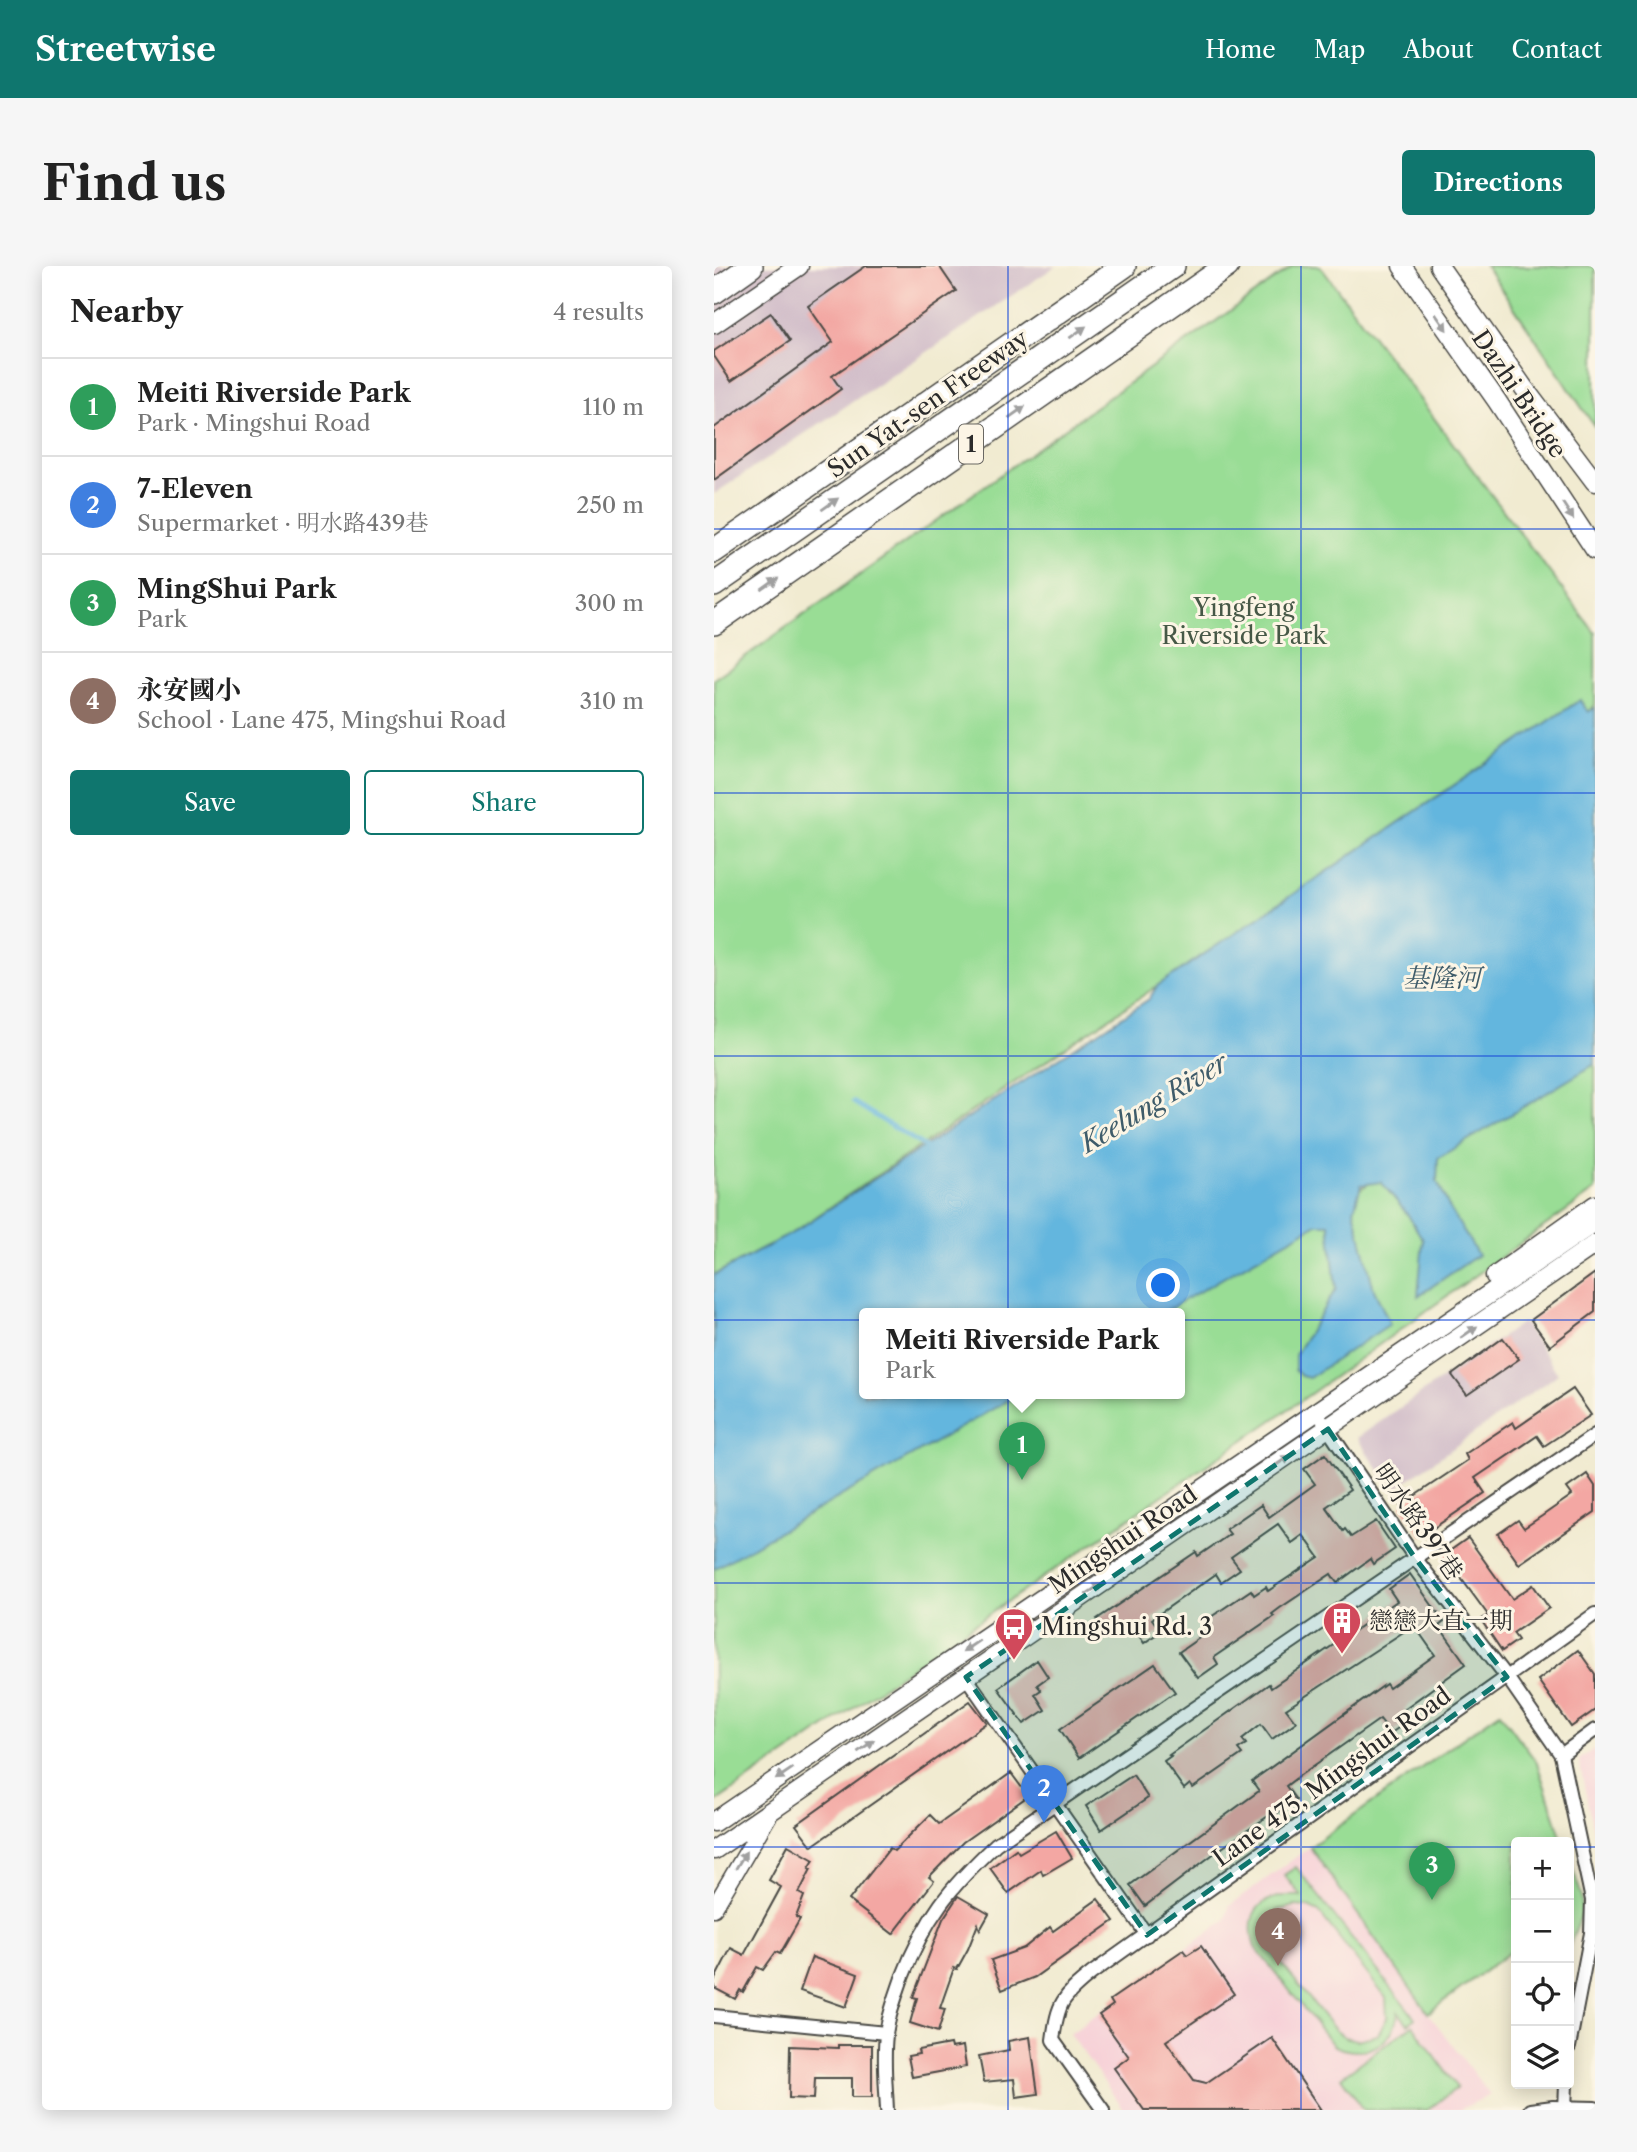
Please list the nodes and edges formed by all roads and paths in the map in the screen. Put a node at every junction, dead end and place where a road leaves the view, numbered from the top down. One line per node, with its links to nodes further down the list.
1 (782, 266): 8 (main road)
2 (799, 266): 11 (main road)
3 (1124, 266): 14 (highway, Sun Yat-sen Freeway / 1)
4 (1173, 266): 15 (highway, Sun Yat-sen Freeway / 1, one-way to 4)
5 (1227, 266): 16 (highway, 1, one-way to 5)
6 (1402, 266): 13 (main road, Dazhi Bridge, one-way to 13)
7 (1439, 266): 12 (main road, Dazhi Bridge)
8 (750, 277): 9 (highway); 10 (main road)
9 (714, 292)
10 (714, 313)
11 (714, 324)
12 (1595, 482)
13 (1595, 550)
14 (714, 551)
15 (714, 585)
16 (714, 623)
17 (1595, 1205): 23 (main road)
18 (1595, 1222): 20 (main road, Mingshui Road)
19 (1595, 1244): 21 (main road, Mingshui Road, one-way to 19)
20 (1317, 1413): 21 (street, 明水路397巷); 23 (main road, Mingshui Road)
21 (1328, 1429): 24 (street, 明水路397巷); 26 (main road, Mingshui Road, one-way to 21)
22 (1595, 1435): 24 (street)
23 (1221, 1475): 32 (main road, Mingshui Road, one-way to 32)
24 (1415, 1558): 27 (street, 明水路397巷); 30 (street)
25 (1595, 1614): 27 (street, Lane 475, Mingshui Road)
26 (966, 1677): 30 (street); 31 (main road, Mingshui Road, one-way to 26)
27 (1507, 1677): 29 (street, 明水路397巷); 36 (street, Lane 475, Mingshui Road)
28 (1595, 1730): 29 (street)
29 (1561, 1755): 35 (street)
30 (1055, 1803): 36 (street); 39 (street)
31 (770, 1813): 33 (main road); 34 (street, Mingshui Road, one-way to 31)
32 (716, 1823)
33 (714, 1850)
34 (714, 1908)
35 (1593, 1921): 38 (street)
36 (1147, 1935): 44 (street, Lane 475, Mingshui Road)
37 (714, 2016): 39 (street)
38 (1573, 2026)
39 (886, 2033): 43 (street)
40 (1566, 2089): 42 (street)
41 (1595, 2108): 42 (street)
42 (1565, 2109): 45 (street)
43 (887, 2110)
44 (1103, 2110)
45 (1530, 2110)

